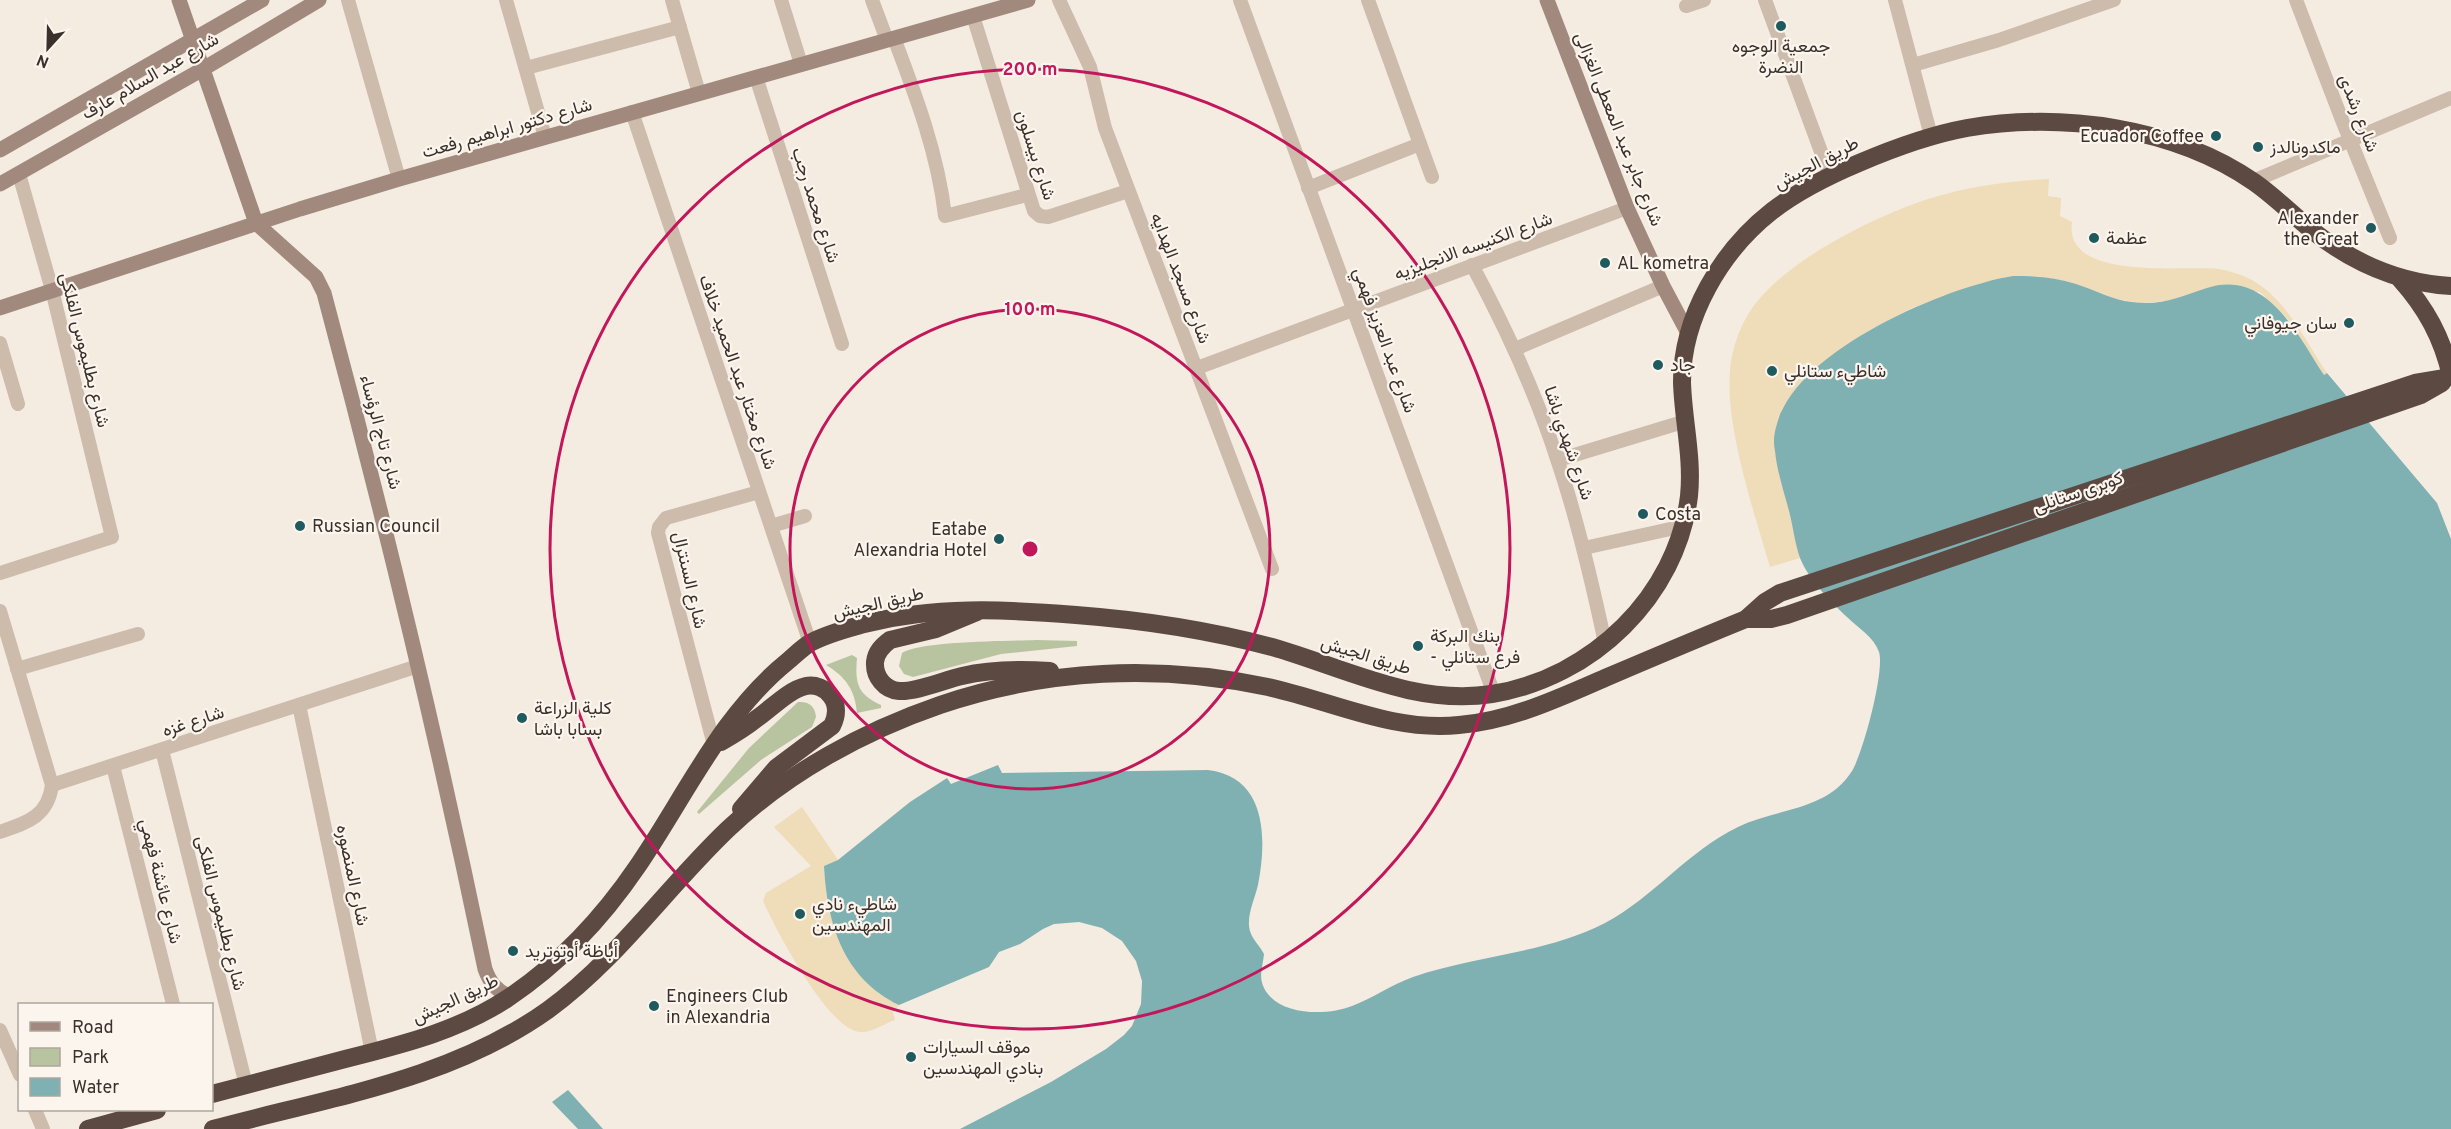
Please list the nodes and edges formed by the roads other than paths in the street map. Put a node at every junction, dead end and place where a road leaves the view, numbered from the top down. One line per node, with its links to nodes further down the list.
1 (179, 0): 23 (street, شارع تاج الرؤساء)
2 (262, 0): 23 (street, شارع عبد السلام عارف)
3 (319, 0): 27 (street, شارع عبد السلام عارف)
4 (348, 0): 40 (street)
5 (506, 0): 26 (street)
6 (672, 0): 21 (street)
7 (782, 0): 24 (street)
8 (872, 0): 22 (street)
9 (1028, 0): 20 (street, شارع دكتور ابراهيم رفعت)
10 (1059, 0): 44 (street, شارع مسجد الهدايه)
11 (1240, 0): 43 (street, شارع عبد العزيز فهمي)
12 (1368, 0): 35 (street)
13 (1546, 0): 46 (street, شارع جابر عبد المعطى الغزالى)
14 (1704, 0): 19 (street)
15 (1765, 0): 38 (street)
16 (1895, 0): 25 (street)
17 (2114, 0): 25 (street)
18 (2296, 0): 34 (street, شارع رشدى)
19 (1686, 6)
20 (973, 16): 22 (street, شارع دكتور ابراهيم رفعت); 45 (street, شارع بيسلون)
21 (680, 27): 26 (street); 29 (street)
22 (890, 39): 24 (street, شارع دكتور ابراهيم رفعت); 45 (street)
23 (194, 40): 27 (street, شارع تاج الرؤساء); 36 (street, شارع عبد السلام عارف)
24 (801, 64): 28 (street, شارع دكتور ابراهيم رفعت)
25 (1913, 66): 32 (street)
26 (526, 68): 33 (street)
27 (203, 69): 37 (street, شارع عبد السلام عارف); 47 (street, شارع تاج الرؤساء)
28 (756, 77): 29 (street, شارع دكتور ابراهيم رفعت); 58 (street, شارع محمد رجب)
29 (699, 93): 31 (street, شارع دكتور ابراهيم رفعت)
30 (2451, 98): 34 (street)
31 (632, 112): 33 (street, شارع دكتور ابراهيم رفعت); 65 (street, شارع مختار عبد الحميد خلاف)
32 (1931, 136): 38 (highway, طريق الجيش); 41 (highway, طريق الجيش)
33 (545, 137): 40 (street, شارع دكتور ابراهيم رفعت)
34 (2350, 140): 41 (street); 48 (street, شارع رشدى)
35 (1420, 144): 39 (street); 43 (street)
36 (0, 150)
37 (19, 174): 42 (street, شارع عبد السلام عارف); 53 (street, شارع بطليموس الفلكى)
38 (1830, 176): 56 (highway, طريق الجيش)
39 (1432, 177)
40 (399, 179): 47 (street, شارع دكتور ابراهيم رفعت)
41 (2253, 182): 50 (highway, طريق الجيش)
42 (0, 184)
43 (1308, 188): 55 (street, شارع عبد العزيز فهمي)
44 (1128, 191): 45 (street, شارع بيسلون); 60 (street, شارع مسجد الهدايه)
45 (1027, 195)
46 (1627, 208): 49 (street, شارع الكنيسه الانجليزيه); 51 (street, شارع جابر عبد المعطى الغزالى)
47 (256, 223): 53 (street, شارع دكتور ابراهيم رفعت); 77 (street, شارع تاج الرؤساء)
48 (2390, 238)
49 (1472, 265): 55 (street, شارع الكنيسه الانجليزيه); 59 (street, شارع شهدي باشا)
50 (2400, 279): 52 (highway, طريق الجيش); 61 (highway)
51 (1663, 286): 56 (street, شارع جابر عبد المعطى الغزالى); 59 (street)
52 (2451, 286)
53 (52, 290): 54 (street, شارع دكتور ابراهيم رفعت); 71 (street, شارع بطليموس الفلكى)
54 (0, 308)
55 (1354, 309): 60 (street, شارع الكنيسه الانجليزيه); 80 (street, شارع عبد العزيز فهمي)
56 (1689, 335): 63 (highway, طريق الجيش)
57 (0, 343): 62 (street)
58 (842, 344)
59 (1515, 349): 64 (street, شارع شهدي باشا)
60 (1197, 368): 70 (street, شارع مسجد الهدايه)
61 (2451, 377): 79 (highway, كوبرى ستانلى)
62 (18, 404)
63 (1686, 421): 64 (street); 68 (highway, طريق الجيش)
64 (1558, 460): 69 (street, شارع شهدي باشا)
65 (759, 492): 67 (street, شارع مختار عبد الحميد خلاف); 82 (street, شارع السنترال)
66 (805, 516): 67 (street)
67 (771, 526): 75 (street, شارع مختار عبد الحميد خلاف)
68 (1684, 526): 69 (street); 76 (highway, طريق الجيش)
69 (1584, 548): 76 (street, شارع شهدي باشا)
70 (1272, 569)
71 (0, 573)
72 (984, 609): 75 (highway, طريق الجيش); 79 (highway); 80 (highway, طريق الجيش)
73 (0, 611): 78 (street)
74 (138, 634): 78 (street)
75 (810, 643): 82 (highway, طريق الجيش)
76 (1605, 643): 80 (highway, طريق الجيش)
77 (418, 666): 81 (street, شارع غزه); 88 (street, شارع تاج الرؤساء)
78 (18, 669): 85 (street)
79 (1082, 675): 86 (highway)
80 (1494, 694)
81 (299, 705): 83 (street, شارع غزه); 91 (street, شارع المنصوره)
82 (714, 745): 86 (highway); 88 (highway, طريق الجيش)
83 (162, 750): 84 (street, شارع غزه); 93 (street, شارع بطليموس الفلكى)
84 (114, 766): 85 (street, شارع غزه); 89 (street, شارع عائشة فهمي)
85 (52, 785): 87 (street)
86 (731, 826): 99 (highway)
87 (0, 832)
88 (510, 997): 91 (highway, طريق الجيش)
89 (173, 1003)
90 (0, 1030): 92 (street)
91 (372, 1052): 93 (highway, طريق الجيش)
92 (18, 1070)
93 (246, 1086): 94 (highway, طريق الجيش)
94 (213, 1094)
95 (35, 1111): 97 (street)
96 (153, 1111): 98 (highway)
97 (43, 1129)
98 (88, 1129)
99 (213, 1129)

